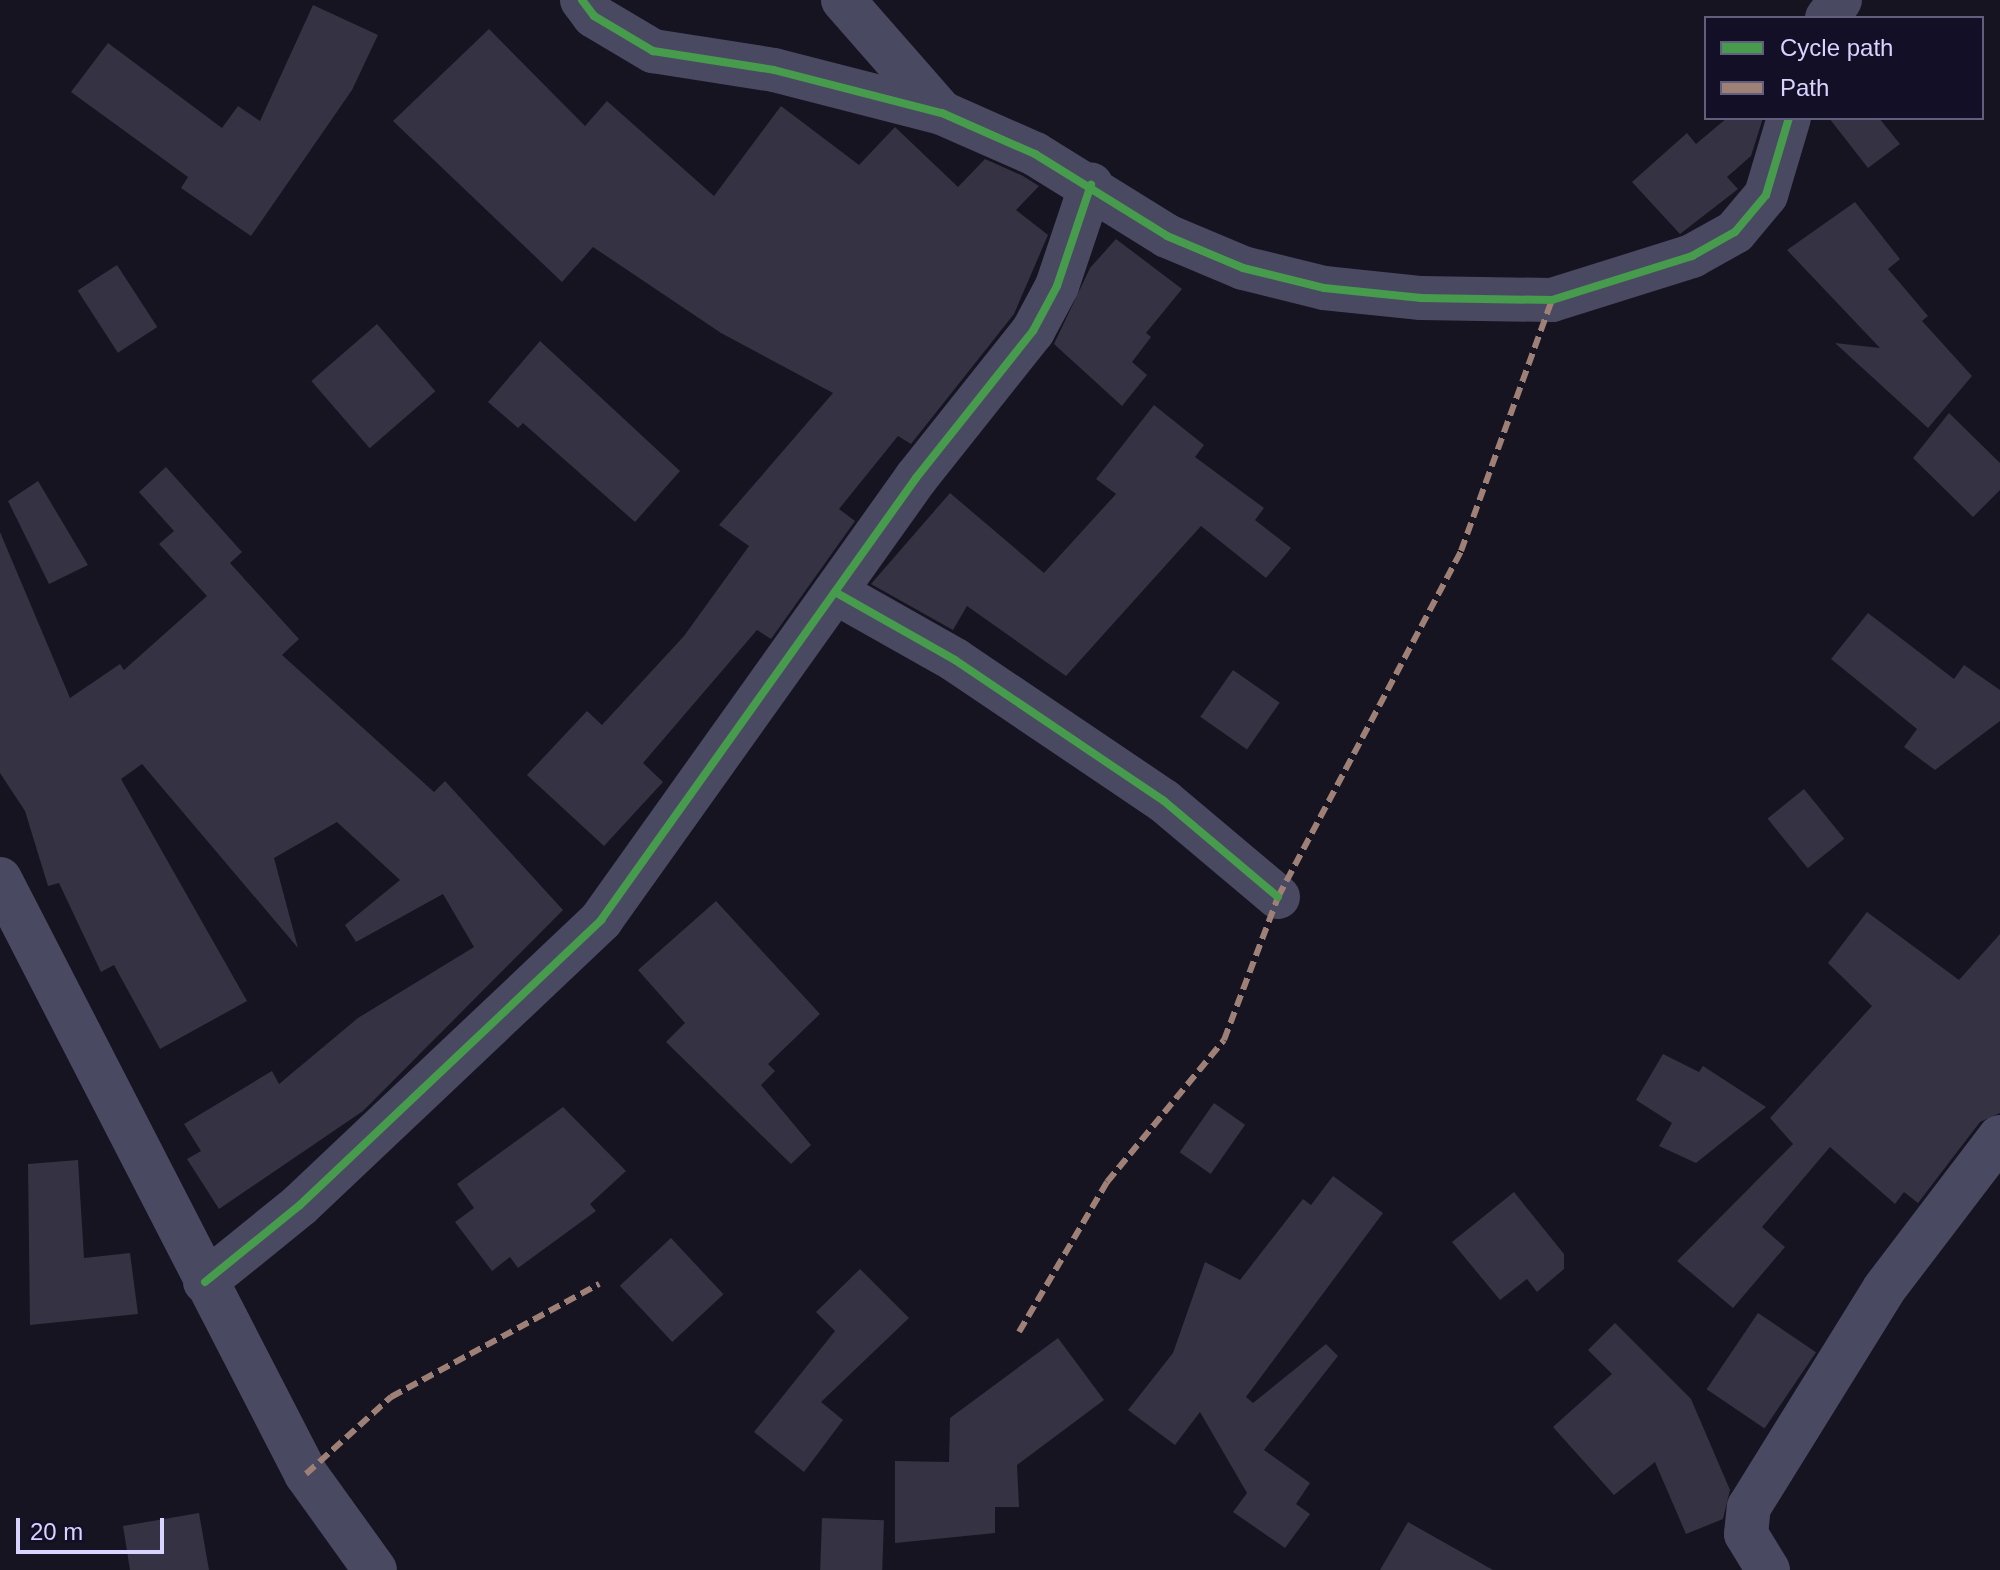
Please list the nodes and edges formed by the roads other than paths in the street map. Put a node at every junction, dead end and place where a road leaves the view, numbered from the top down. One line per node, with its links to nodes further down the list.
1 (582, 0): 3 (street)
2 (843, 0): 3 (street)
3 (942, 113): 5 (street)
4 (1788, 120): 5 (street)
5 (1091, 185): 6 (street)
6 (835, 592): 8 (street); 10 (street)
7 (0, 879): 10 (street)
8 (1278, 897)
9 (2000, 1137): 12 (street)
10 (205, 1282): 11 (street)
11 (375, 1570)
12 (1768, 1570)

